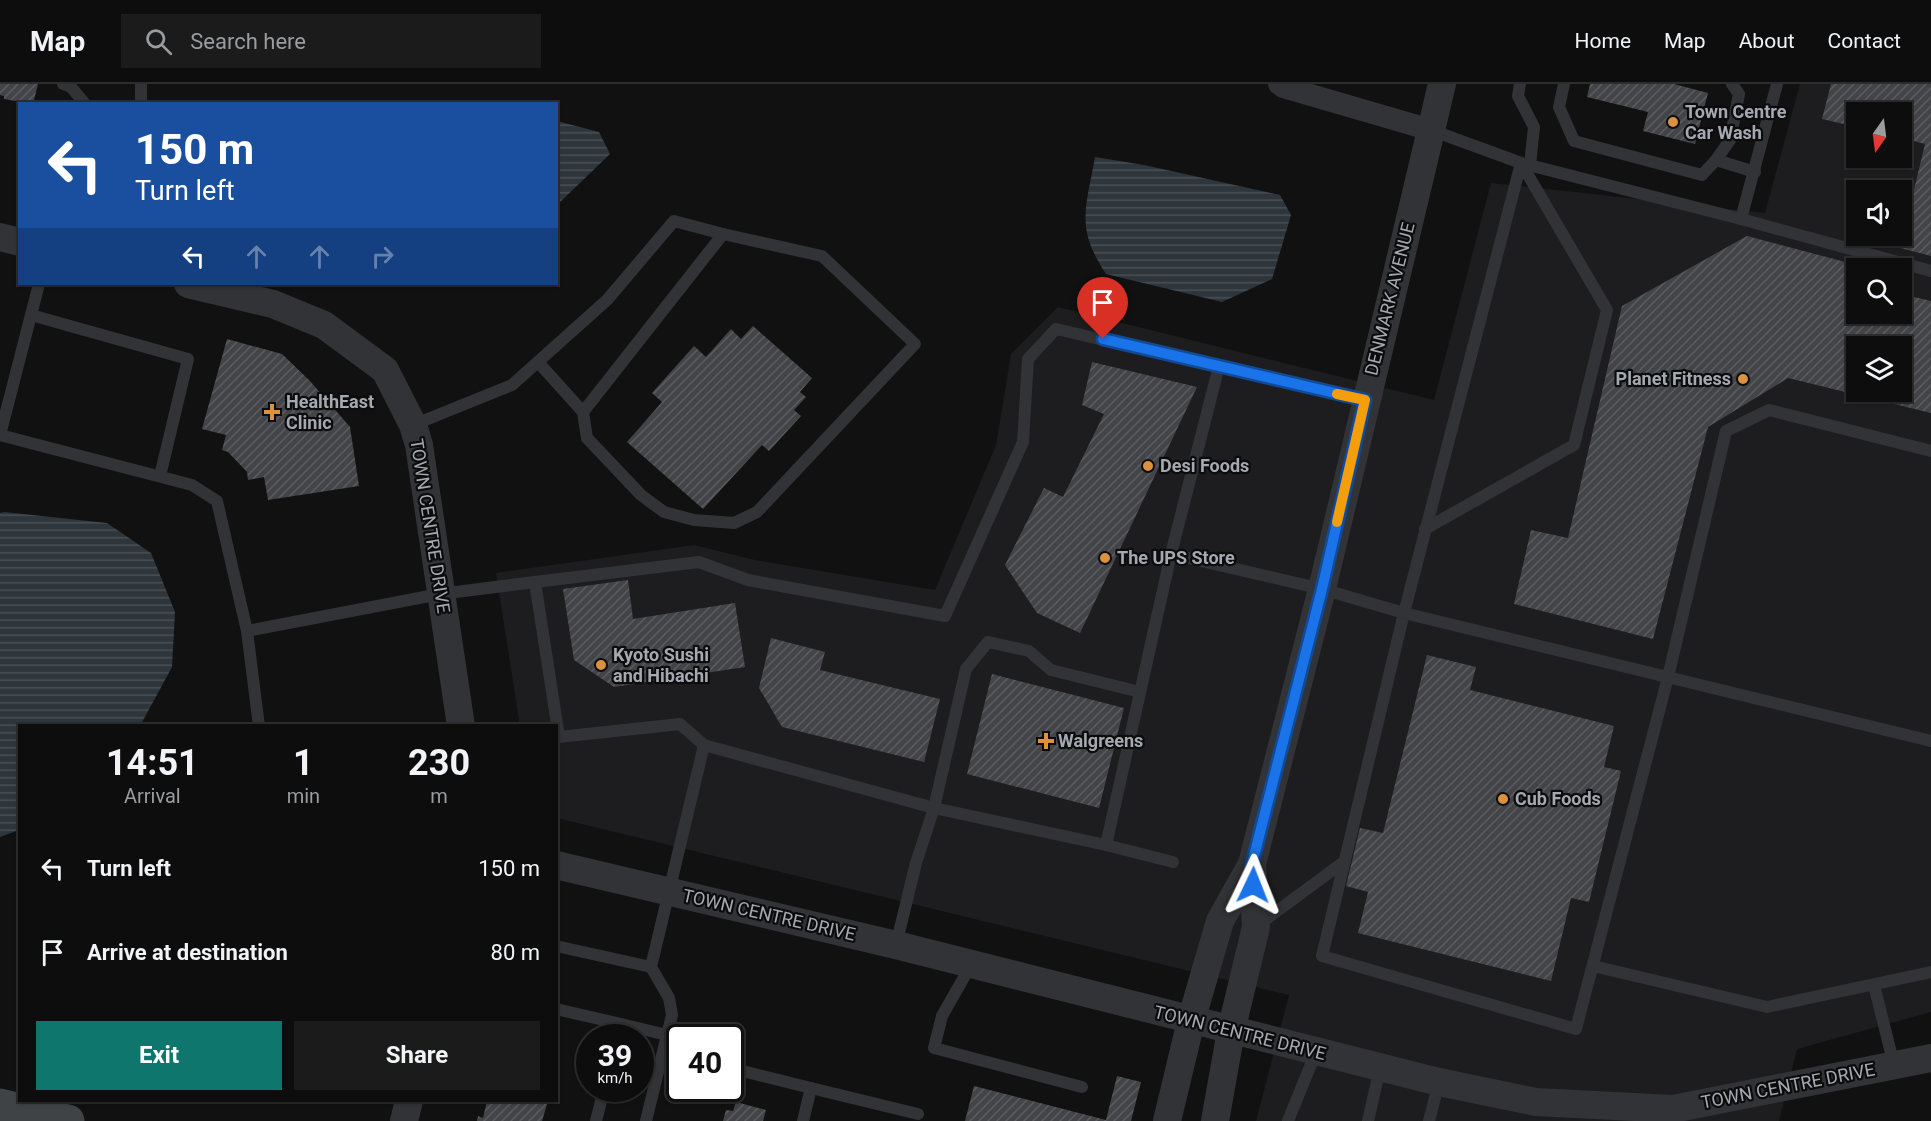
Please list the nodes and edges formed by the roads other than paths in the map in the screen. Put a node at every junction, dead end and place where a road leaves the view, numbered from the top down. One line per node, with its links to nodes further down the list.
1 (63, 84): 9 (lane)
2 (141, 84): 10 (lane)
3 (1279, 84): 11 (street)
4 (1442, 84): 11 (street, DENMARK AVENUE)
5 (1520, 84): 13 (lane)
6 (1564, 84): 12 (lane)
7 (1732, 84): 12 (lane)
8 (1777, 84): 14 (lane)
9 (83, 102)
10 (141, 102)
11 (1431, 130): 13 (lane); 25 (street, DENMARK AVENUE)
12 (1716, 160): 14 (lane)
13 (1525, 164): 15 (lane); 30 (lane); 30 (lane)
14 (1755, 172): 15 (lane)
15 (1741, 219): 19 (lane)
16 (723, 234): 23 (lane); 26 (lane); 26 (lane)
17 (0, 237): 18 (street)
18 (18, 242)
19 (1931, 271)
20 (39, 285): 22 (lane)
21 (192, 285): 27 (street, TOWN CENTRE DRIVE)
22 (31, 315): 29 (lane); 29 (lane)
23 (539, 363): 26 (lane); 27 (lane)
24 (1220, 366): 25 (lane); 31 (lane); 32 (lane)
25 (1365, 400): 33 (street, DENMARK AVENUE)
26 (583, 412)
27 (414, 425): 34 (street, TOWN CENTRE DRIVE)
28 (1931, 451): 37 (lane)
29 (160, 476): 36 (lane)
30 (1425, 529): 35 (lane)
31 (1171, 554): 33 (lane); 38 (lane)
32 (535, 582): 34 (lane); 41 (lane)
33 (1322, 589): 35 (lane); 49 (street, DENMARK AVENUE)
34 (440, 594): 36 (lane); 40 (street, TOWN CENTRE DRIVE)
35 (1404, 613): 37 (lane); 47 (lane)
36 (247, 631): 39 (lane)
37 (1668, 677): 43 (lane); 56 (lane)
38 (1140, 692): 45 (lane); 46 (lane)
39 (259, 724)
40 (461, 724)
41 (557, 724)
42 (558, 731): 44 (lane)
43 (1931, 741)
44 (704, 745): 45 (lane); 51 (lane)
45 (934, 808): 46 (lane); 53 (lane)
46 (1106, 845): 48 (lane)
47 (1345, 861): 52 (lane); 56 (lane)
48 (1173, 862)
49 (1252, 864): 52 (street, DENMARK AVENUE); 61 (street, DENMARK AVENUE)
50 (558, 865): 51 (street, TOWN CENTRE DRIVE)
51 (669, 891): 53 (street, TOWN CENTRE DRIVE); 57 (lane)
52 (1256, 927): 64 (street, DENMARK AVENUE)
53 (896, 945): 55 (street, TOWN CENTRE DRIVE)
54 (558, 946): 57 (lane)
55 (971, 965): 61 (street, TOWN CENTRE DRIVE); 72 (lane)
56 (1593, 966): 59 (lane)
57 (651, 967): 63 (lane)
58 (1931, 972): 59 (lane)
59 (1874, 985): 68 (lane)
60 (558, 1009): 62 (lane)
61 (1191, 1021): 64 (street, TOWN CENTRE DRIVE); 85 (street, DENMARK AVENUE)
62 (621, 1024)
63 (670, 1024)
64 (1231, 1031): 66 (street, TOWN CENTRE DRIVE); 86 (street, DENMARK AVENUE)
65 (666, 1039): 83 (lane)
66 (1316, 1052): 69 (street, TOWN CENTRE DRIVE); 87 (lane)
67 (1931, 1058): 68 (street, TOWN CENTRE DRIVE)
68 (1894, 1065): 79 (street, TOWN CENTRE DRIVE)
69 (1380, 1068): 71 (street, TOWN CENTRE DRIVE); 88 (lane)
70 (744, 1071): 73 (lane)
71 (1439, 1082): 78 (street, TOWN CENTRE DRIVE); 89 (lane)
72 (1082, 1087)
73 (811, 1088): 77 (lane); 84 (lane)
74 (409, 1102): 81 (street)
75 (601, 1102): 82 (lane)
76 (0, 1105): 80 (main road)
77 (918, 1114)
78 (1608, 1114): 79 (street, TOWN CENTRE DRIVE)
79 (1674, 1115)
80 (68, 1121)
81 (404, 1121)
82 (596, 1121)
83 (646, 1121)
84 (802, 1121)
85 (1167, 1121)
86 (1215, 1121)
87 (1288, 1121)
88 (1368, 1121)
89 (1429, 1121)

